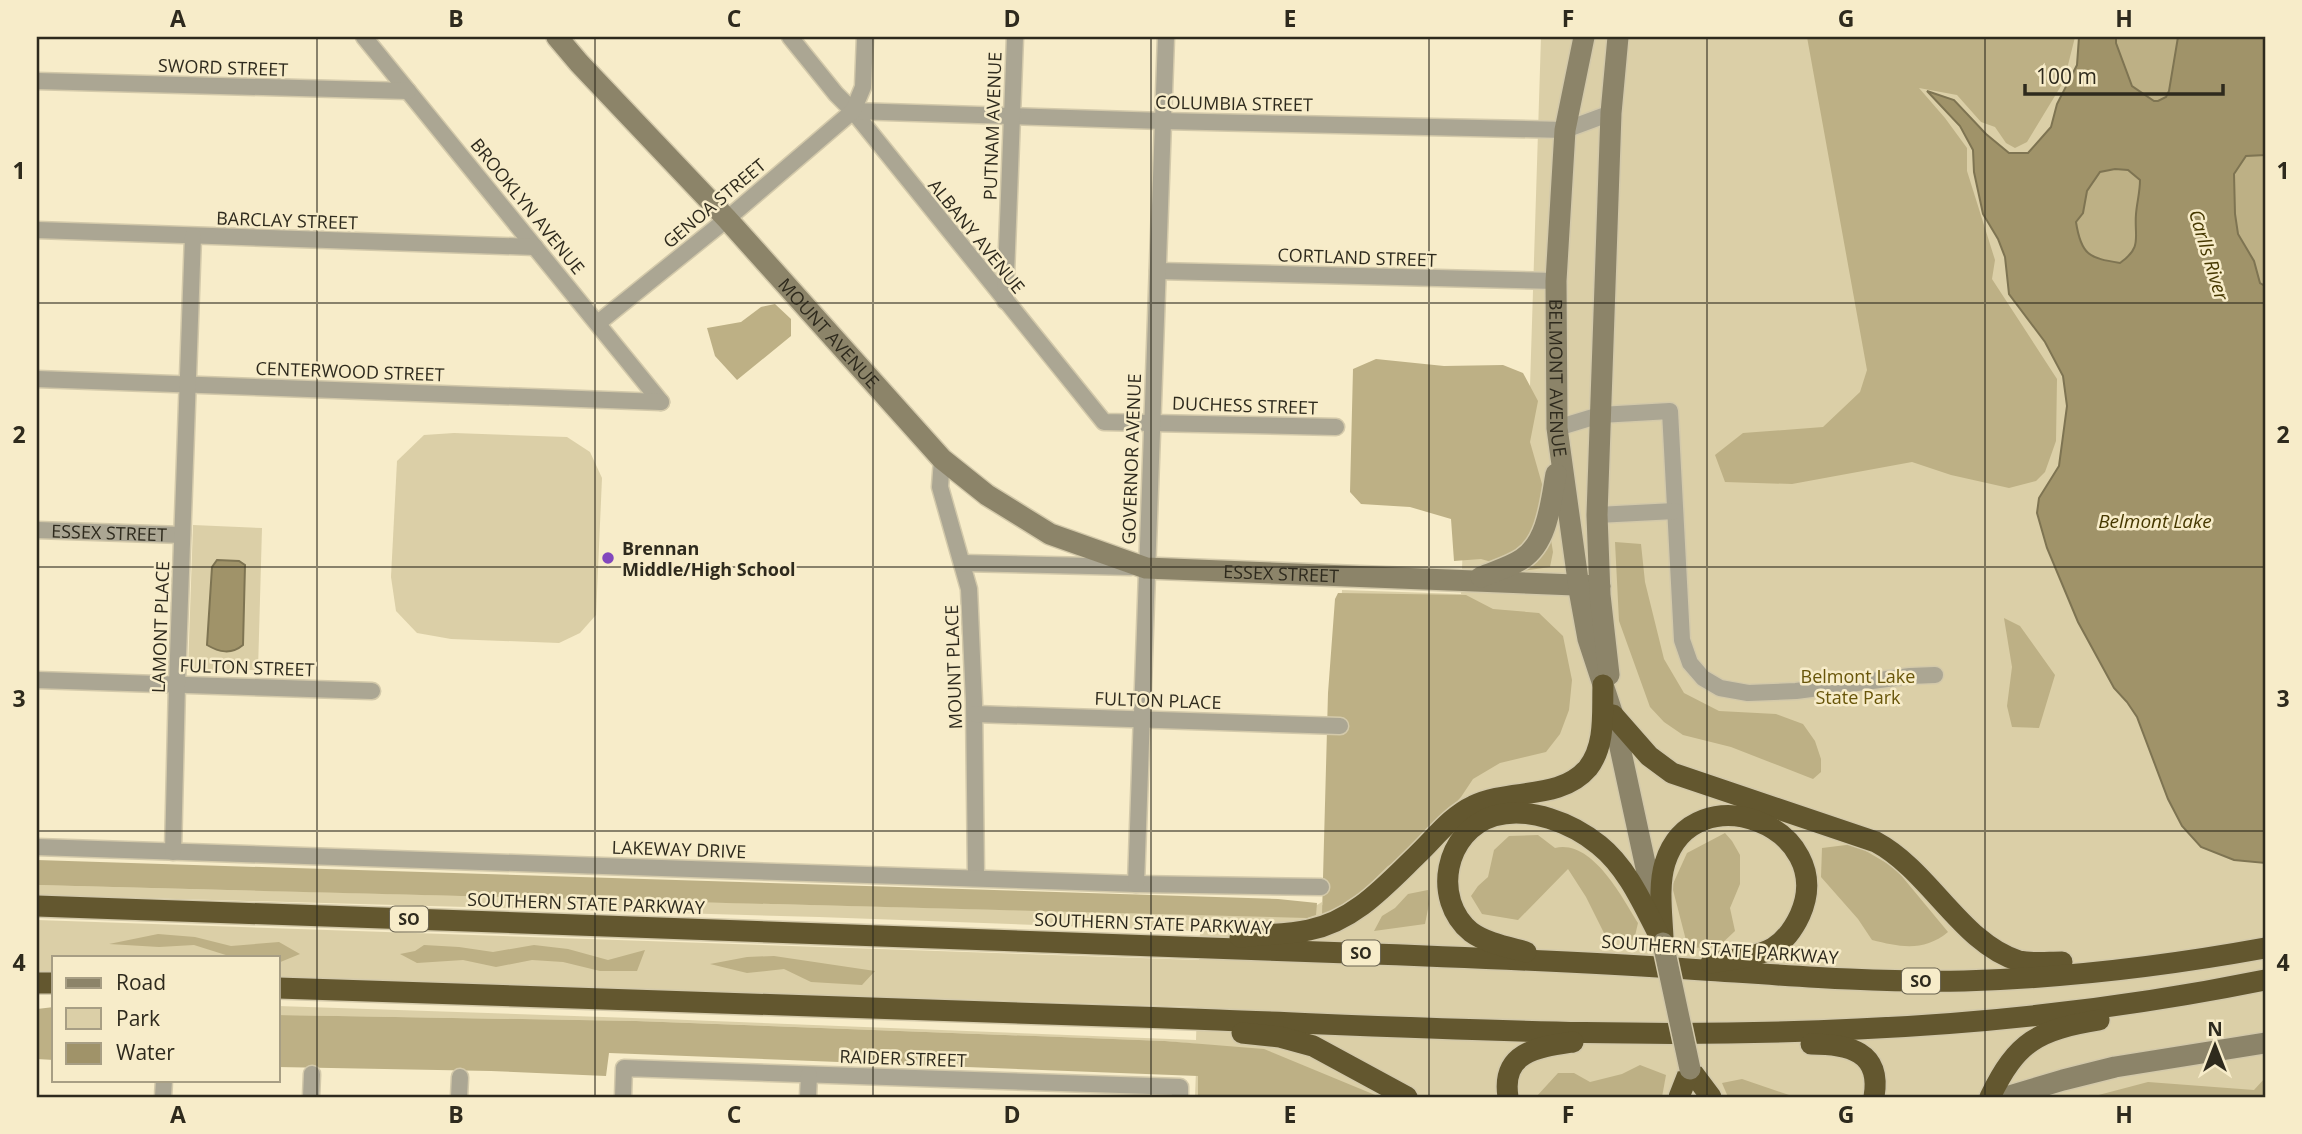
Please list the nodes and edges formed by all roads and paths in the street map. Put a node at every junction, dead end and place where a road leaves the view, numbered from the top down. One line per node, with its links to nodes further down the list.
1 (363, 37): 10 (street, BROOKLYN AVENUE)
2 (557, 37): 16 (street, MOUNT AVENUE)
3 (790, 37): 11 (street, ALBANY AVENUE)
4 (865, 37): 11 (street)
5 (1015, 37): 13 (street, PUTNAM AVENUE)
6 (1166, 37): 14 (street, GOVERNOR AVENUE)
7 (1584, 37): 15 (street, BELMONT AVENUE)
8 (1618, 37): 12 (street, BELMONT AVENUE)
9 (37, 81): 10 (street, SWORD STREET)
10 (408, 91): 19 (street, BROOKLYN AVENUE)
11 (853, 111): 13 (street, COLUMBIA STREET); 16 (street, GENOA STREET); 22 (street, ALBANY AVENUE)
12 (1611, 113): 15 (street, COLUMBIA STREET); 27 (street, BELMONT AVENUE)
13 (1012, 114): 14 (street, COLUMBIA STREET); 22 (street, PUTNAM AVENUE)
14 (1163, 121): 15 (street, COLUMBIA STREET); 20 (street, GOVERNOR AVENUE)
15 (1565, 130): 21 (street, BELMONT AVENUE)
16 (727, 219): 23 (street, GENOA STREET); 32 (street, MOUNT AVENUE)
17 (37, 230): 18 (street, BARCLAY STREET)
18 (192, 236): 19 (street, BARCLAY STREET); 25 (street, LAMONT PLACE)
19 (535, 247): 23 (street, BROOKLYN AVENUE)
20 (1158, 271): 21 (street, CORTLAND STREET); 28 (street, GOVERNOR AVENUE)
21 (1556, 281): 30 (street, BELMONT AVENUE)
22 (1005, 302): 28 (street, ALBANY AVENUE)
23 (598, 323): 26 (street, BROOKLYN AVENUE)
24 (37, 379): 25 (street, CENTERWOOD STREET)
25 (187, 385): 26 (street, CENTERWOOD STREET); 37 (street, LAMONT PLACE)
26 (661, 401)
27 (1600, 415): 30 (street); 33 (street); 34 (street, BELMONT AVENUE)
28 (1153, 422): 29 (street, DUCHESS STREET); 39 (street, GOVERNOR AVENUE)
29 (1336, 427)
30 (1557, 428): 31 (street, BELMONT AVENUE)
31 (1560, 454): 35 (street, BELMONT AVENUE); 40 (street)
32 (942, 459): 38 (street, MOUNT PLACE); 39 (street, MOUNT AVENUE)
33 (1675, 510): 34 (street); 42 (street)
34 (1597, 515): 35 (street); 41 (street, BELMONT AVENUE)
35 (1569, 519): 41 (street, BELMONT AVENUE)
36 (37, 530): 37 (street, ESSEX STREET)
37 (182, 536): 44 (street, LAMONT PLACE)
38 (962, 563): 39 (street, ESSEX STREET); 47 (street, MOUNT PLACE)
39 (1146, 568): 40 (street, ESSEX STREET); 49 (street, GOVERNOR AVENUE)
40 (1473, 580): 41 (street, ESSEX STREET)
41 (1589, 586): 45 (street, BELMONT AVENUE); 48 (street, BELMONT AVENUE)
42 (1935, 675)
43 (37, 680): 44 (street, FULTON STREET)
44 (177, 684): 46 (street, FULTON STREET); 52 (street, LAMONT PLACE)
45 (1603, 685): 48 (street, BELMONT AVENUE); 58 (highway)
46 (372, 691)
47 (975, 714): 49 (street, FULTON PLACE); 53 (street, MOUNT PLACE)
48 (1613, 715): 57 (street, BELMONT AVENUE); 61 (highway)
49 (1142, 719): 50 (street, FULTON PLACE); 54 (street, GOVERNOR AVENUE)
50 (1340, 726)
51 (37, 847): 52 (street, LAKEWAY DRIVE)
52 (173, 852): 53 (street, LAKEWAY DRIVE)
53 (976, 877): 54 (street, LAKEWAY DRIVE)
54 (1136, 884): 55 (street, LAKEWAY DRIVE)
55 (1321, 887)
56 (37, 906): 58 (highway, SOUTHERN STATE PARKWAY / SO)
57 (1663, 943): 60 (highway); 62 (highway); 70 (street, BELMONT AVENUE, bridge)
58 (1163, 945): 60 (highway, SOUTHERN STATE PARKWAY / SO)
59 (2265, 948): 61 (highway, SOUTHERN STATE PARKWAY / SO)
60 (1558, 961): 62 (highway, SOUTHERN STATE PARKWAY / SO)
61 (2163, 965): 62 (highway, SOUTHERN STATE PARKWAY / SO)
62 (1678, 968)
63 (2265, 980): 65 (highway)
64 (280, 988): 66 (highway)
65 (2181, 995): 68 (highway); 87 (highway)
66 (1162, 1018): 67 (highway); 81 (highway)
67 (1603, 1031): 68 (highway); 82 (highway)
68 (1715, 1032): 86 (highway)
69 (2265, 1043): 88 (street)
70 (1690, 1069): 83 (highway); 84 (street, BELMONT AVENUE); 85 (highway)
71 (312, 1074): 76 (street)
72 (809, 1075): 74 (street, RAIDER STREET); 78 (street, RAIDER STREET); 79 (street)
73 (460, 1077): 77 (street)
74 (995, 1080): 75 (street, RAIDER STREET); 80 (street)
75 (1180, 1092)
76 (311, 1097)
77 (460, 1097)
78 (623, 1097)
79 (808, 1097)
80 (995, 1097)
81 (1407, 1097)
82 (1508, 1097)
83 (1678, 1097)
84 (1696, 1097)
85 (1711, 1097)
86 (1874, 1097)
87 (1990, 1097)
88 (2007, 1097)

